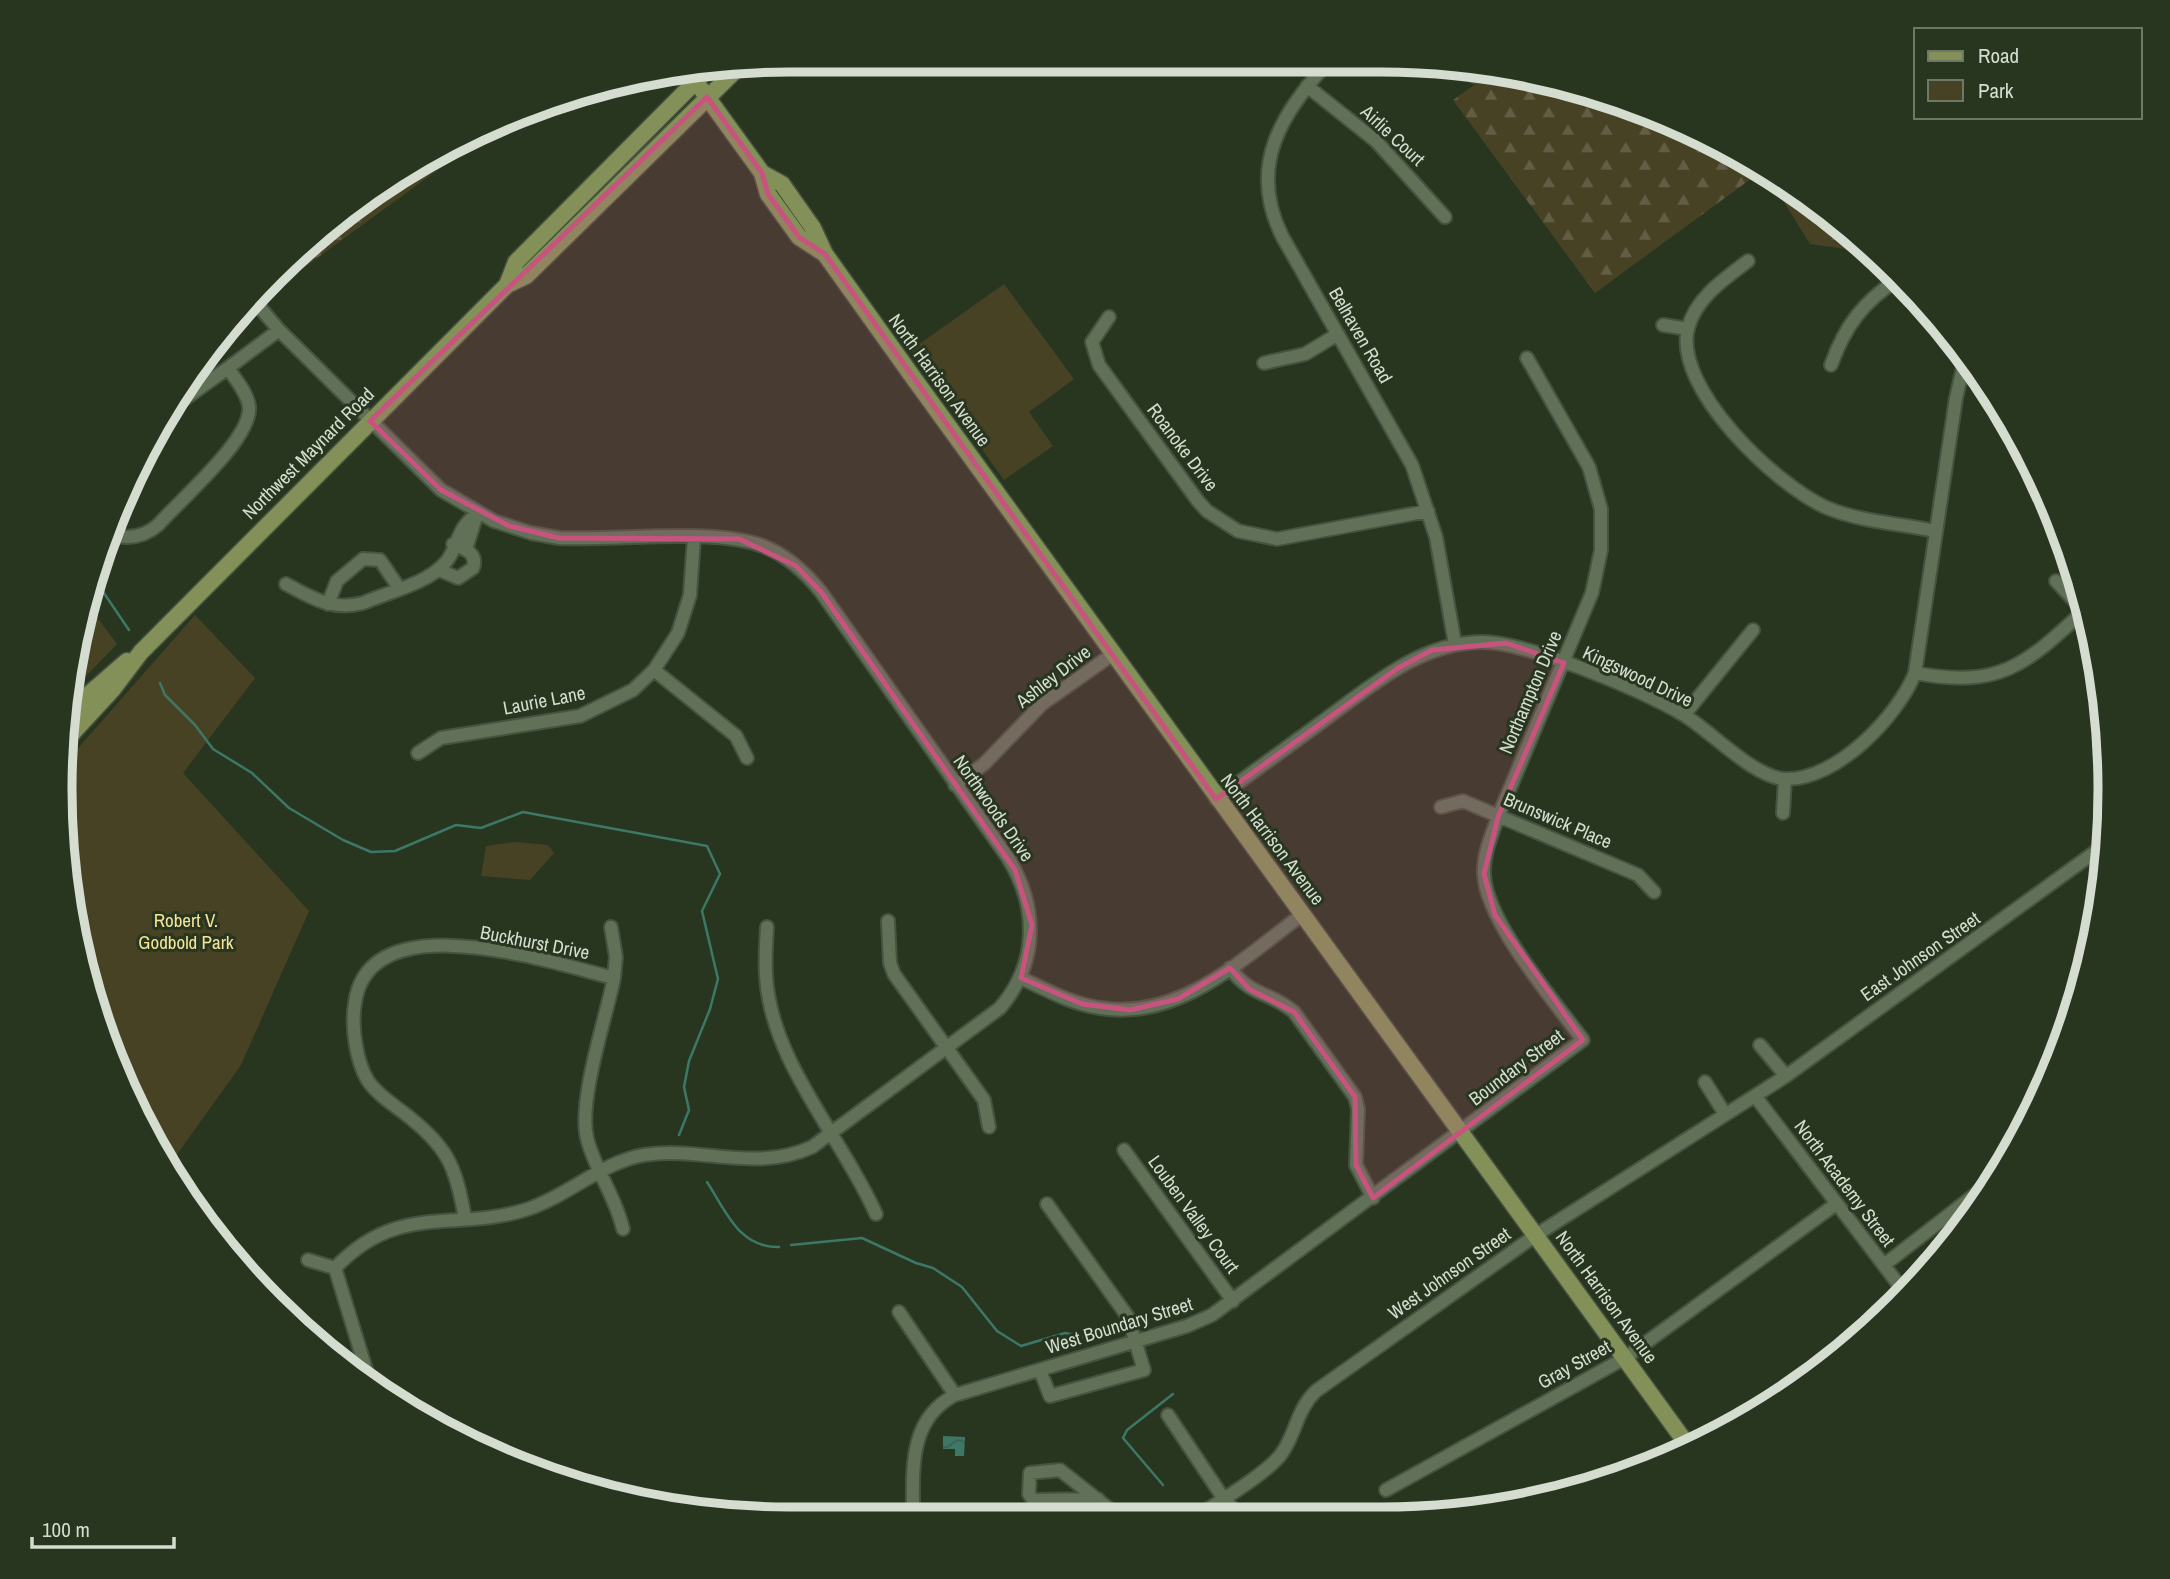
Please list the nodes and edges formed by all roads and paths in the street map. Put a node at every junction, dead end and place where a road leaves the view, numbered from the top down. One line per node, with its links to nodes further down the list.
1 (1319, 72): 5 (street, Belhaven Road)
2 (731, 74): 6 (main road, Northwest Maynard Road)
3 (696, 78): 6 (main road, North Harrison Avenue)
4 (689, 79): 10 (main road, Northwest Maynard Road)
5 (1307, 86): 7 (street, Airlie Court); 16 (street, Belhaven Road)
6 (707, 97): 10 (main road, Northwest Maynard Road); 40 (main road, North Harrison Avenue)
7 (1445, 217)
8 (1748, 261): 14 (street)
9 (1890, 284): 19 (street)
10 (507, 285): 23 (main road, Northwest Maynard Road)
11 (259, 306): 15 (street, Northwoods Drive)
12 (1109, 317): 24 (street, Roanoke Drive)
13 (1663, 325): 14 (street)
14 (1688, 329): 26 (street)
15 (279, 331): 20 (street); 23 (street, Northwoods Drive)
16 (1338, 334): 18 (street); 24 (street, Belhaven Road)
17 (1527, 358): 41 (street, Northampton Drive)
18 (1264, 363)
19 (1830, 365)
20 (228, 368): 22 (street); 27 (street)
21 (1962, 370): 26 (street)
22 (191, 394)
23 (370, 421): 25 (street, Northwoods Drive); 39 (main road, Northwest Maynard Road)
24 (1429, 511): 38 (street, Belhaven Road)
25 (477, 514): 28 (street, Northwoods Drive); 29 (street)
26 (1935, 531): 43 (street)
27 (119, 535)
28 (694, 538): 42 (street, Laurie Lane); 50 (street, Northwoods Drive)
29 (460, 546): 30 (street); 30 (street)
30 (439, 570): 33 (street)
31 (2056, 581): 34 (street)
32 (286, 584): 35 (street)
33 (398, 588): 35 (street); 35 (street)
34 (2072, 596)
35 (328, 604)
36 (2077, 616): 43 (street)
37 (1753, 630): 45 (street)
38 (1455, 644): 41 (street, Kingswood Drive); 51 (street, Kingswood Drive)
39 (141, 652): 44 (main road, Northwest Maynard Road); 46 (main road, Northwest Maynard Road)
40 (1113, 654): 50 (street, Ashley Drive); 51 (main road, North Harrison Avenue)
41 (1564, 663): 45 (street, Kingswood Drive); 54 (street, Northampton Drive)
42 (654, 670): 47 (street, Laurie Lane); 48 (street)
43 (1915, 673): 49 (street)
44 (77, 703)
45 (1684, 715): 49 (street, Kingswood Drive)
46 (74, 731)
47 (418, 753)
48 (747, 758)
49 (1785, 779): 53 (street)
50 (955, 785): 63 (street, Northwoods Drive)
51 (1216, 799): 57 (main road, North Harrison Avenue)
52 (1441, 807): 54 (street, Brunswick Place)
53 (1783, 813)
54 (1499, 817): 56 (street, Brunswick Place); 64 (street, Northampton Drive)
55 (2095, 852): 67 (street, East Johnson Street)
56 (1654, 892)
57 (1303, 914): 61 (street); 73 (main road, North Harrison Avenue)
58 (888, 921): 66 (street)
59 (611, 927): 62 (street)
60 (767, 927): 72 (street)
61 (1230, 968): 63 (street); 76 (street)
62 (614, 978): 75 (street); 81 (street, Buckhurst Drive)
63 (1021, 978): 66 (street, Northwoods Drive)
64 (1576, 1030): 73 (street, Boundary Street)
65 (1760, 1045): 67 (street)
66 (947, 1049): 71 (street); 72 (street, Northwoods Drive)
67 (1786, 1076): 69 (street, East Johnson Street)
68 (1705, 1082): 70 (street)
69 (1755, 1096): 70 (street, West Johnson Street); 79 (street, North Academy Street)
70 (1725, 1114): 83 (street, West Johnson Street)
71 (989, 1127)
72 (833, 1133): 75 (street, Northwoods Drive); 80 (street)
73 (1461, 1133): 76 (street, West Boundary Street); 83 (main road, North Harrison Avenue)
74 (1124, 1150): 88 (street, Louben Valley Court)
75 (602, 1171): 81 (street, Northwoods Drive); 82 (street)
76 (1373, 1198): 88 (street, West Boundary Street)
77 (1969, 1199): 85 (street)
78 (1046, 1204): 90 (street)
79 (1836, 1204): 85 (street, North Academy Street); 91 (street, Gray Street)
80 (876, 1214)
81 (464, 1219): 86 (street, Northwoods Drive)
82 (623, 1229)
83 (1536, 1236): 91 (main road, North Harrison Avenue); 98 (street, West Johnson Street)
84 (308, 1260): 86 (street)
85 (1884, 1265): 87 (street, North Academy Street)
86 (335, 1268): 92 (street)
87 (1899, 1285)
88 (1233, 1301): 90 (street, West Boundary Street)
89 (899, 1312): 94 (street)
90 (1137, 1340): 93 (street, West Boundary Street); 93 (street)
91 (1625, 1358): 96 (main road, North Harrison Avenue); 97 (street, Gray Street)
92 (366, 1368)
93 (1040, 1370): 94 (street, West Boundary Street)
94 (955, 1395): 100 (street, West Boundary Street)
95 (1168, 1415): 98 (street)
96 (1684, 1440)
97 (1386, 1490)
98 (1225, 1497): 102 (street, West Johnson Street); 103 (street)
99 (1098, 1499): 99 (street); 101 (street)
100 (913, 1507)
101 (1107, 1507)
102 (1211, 1507)
103 (1232, 1507)

